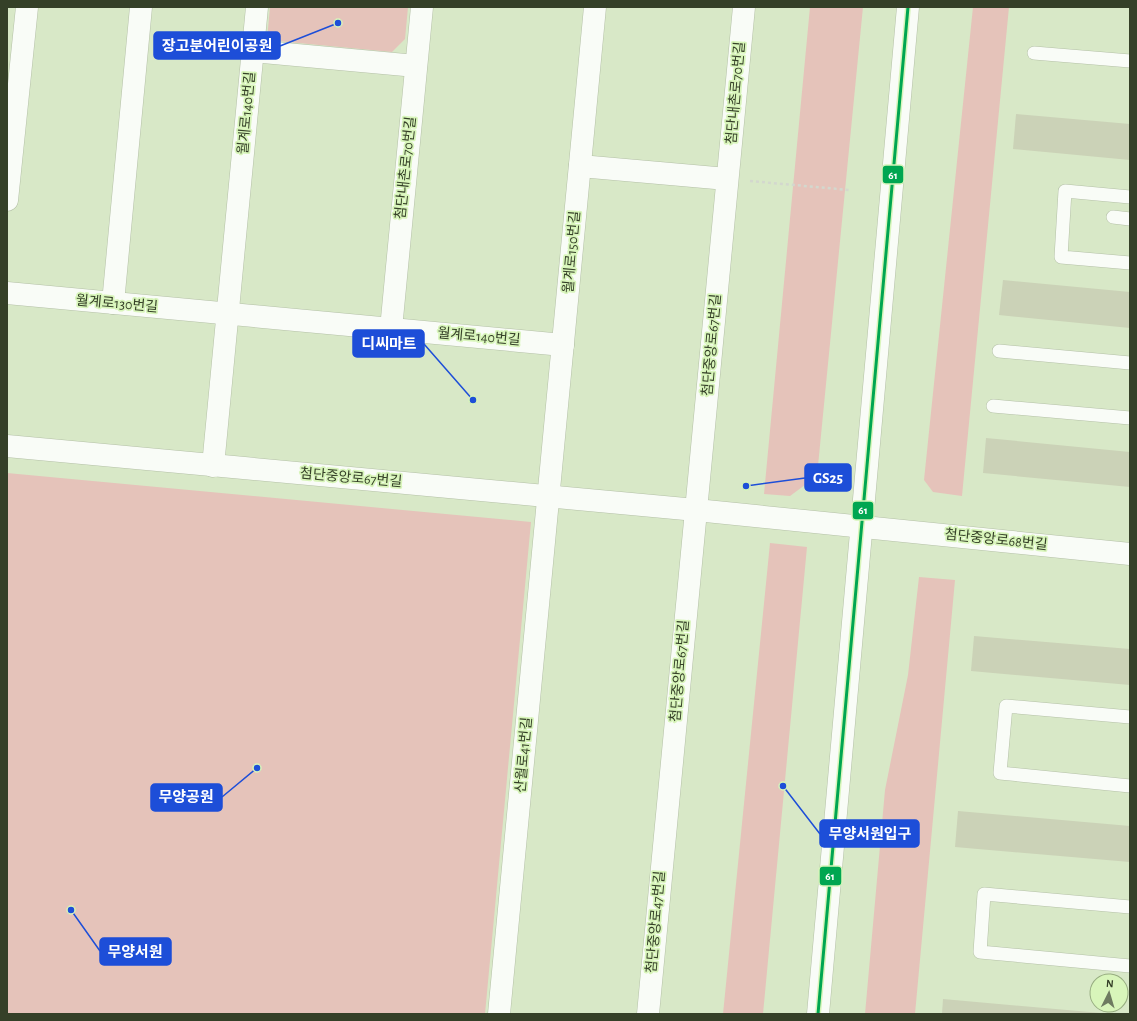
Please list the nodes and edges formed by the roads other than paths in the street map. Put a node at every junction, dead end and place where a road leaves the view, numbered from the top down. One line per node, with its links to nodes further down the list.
1 (27, 7): 15 (street)
2 (141, 7): 20 (street)
3 (257, 7): 8 (street, 월계로140번길)
4 (422, 7): 11 (street, 첨단내촌로70번길)
5 (595, 7): 12 (street, 월계로150번길)
6 (744, 7): 13 (street, 첨단내촌로70번길)
7 (908, 7): 32 (street)
8 (253, 51): 11 (street); 21 (street, 월계로140번길)
9 (1034, 53): 10 (lane)
10 (1130, 61)
11 (416, 66): 22 (street, 첨단내촌로70번길)
12 (580, 166): 13 (street); 23 (street, 월계로150번길)
13 (727, 179): 31 (street, 첨단중앙로67번길)
14 (1130, 197): 18 (lane)
15 (7, 200)
16 (1113, 218): 17 (lane)
17 (1130, 219)
18 (1130, 263)
19 (7, 294): 20 (street, 월계로130번길)
20 (113, 303): 21 (street, 월계로130번길)
21 (228, 314): 22 (street, 월계로140번길); 29 (street, 월계로140번길)
22 (390, 329): 23 (street, 월계로140번길)
23 (563, 345): 30 (street, 월계로150번길)
24 (999, 351): 25 (lane)
25 (1130, 363)
26 (993, 406): 27 (lane)
27 (1130, 418)
28 (7, 446): 29 (street, 첨단중앙로67번길)
29 (213, 466): 30 (street, 첨단중앙로67번길)
30 (548, 497): 31 (street, 첨단중앙로67번길); 39 (street, 산월로41번길)
31 (696, 510): 32 (street, 첨단중앙로67번길); 36 (street, 첨단중앙로67번길)
32 (862, 527): 33 (street, 첨단중앙로68번길); 41 (street)
33 (1130, 554)
34 (1130, 717): 35 (lane)
35 (1130, 786)
36 (665, 831): 40 (street, 첨단중앙로47번길)
37 (1130, 907): 38 (lane)
38 (1130, 966)
39 (499, 1014)
40 (648, 1014)
41 (818, 1014)

